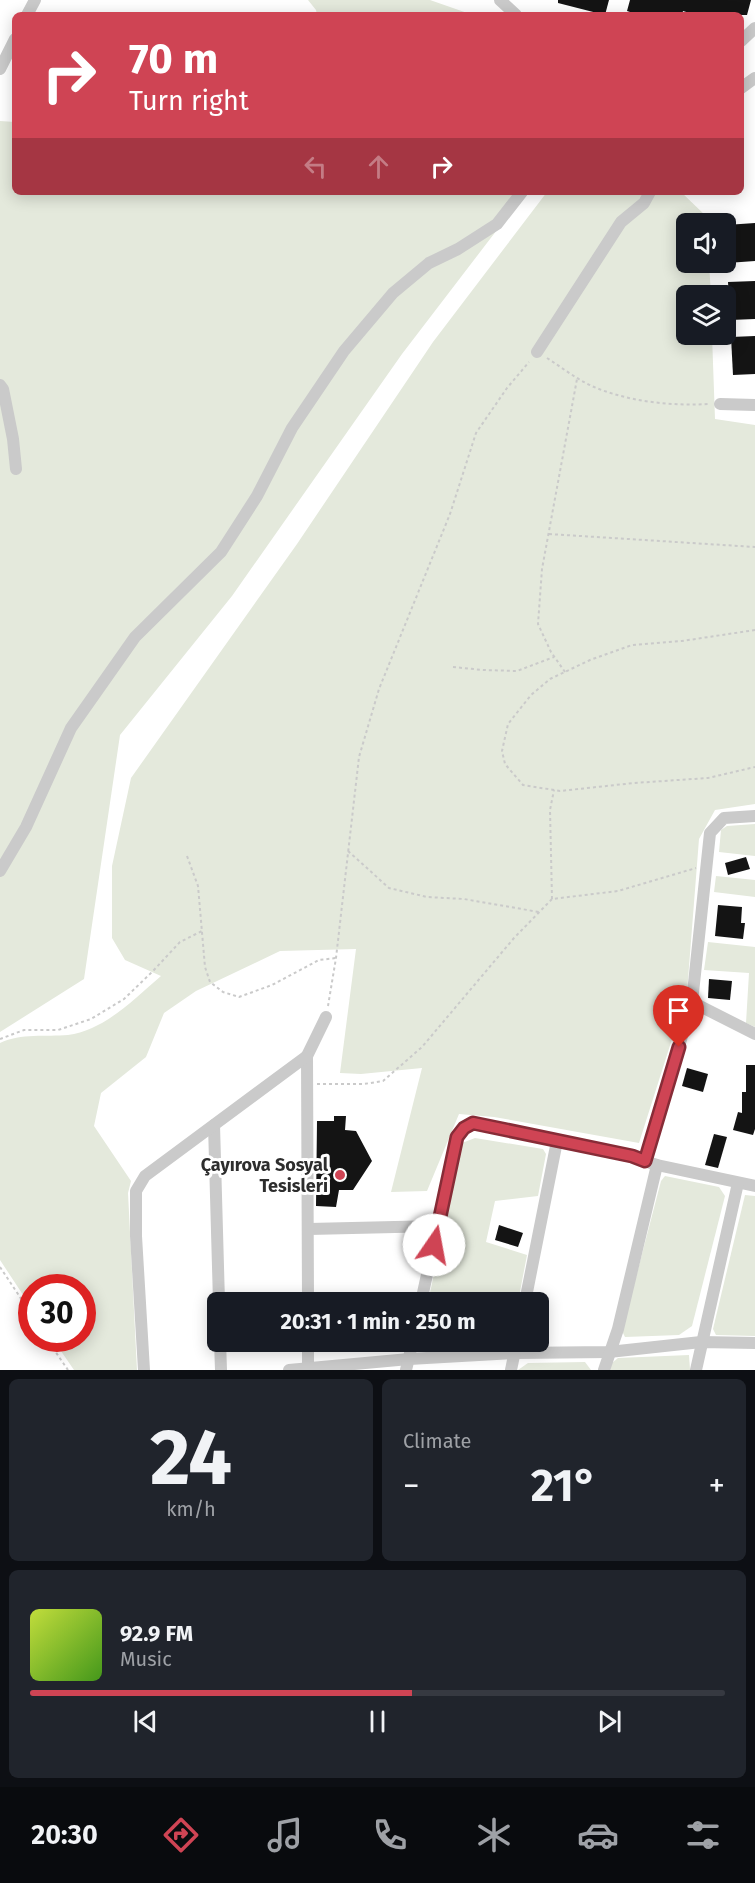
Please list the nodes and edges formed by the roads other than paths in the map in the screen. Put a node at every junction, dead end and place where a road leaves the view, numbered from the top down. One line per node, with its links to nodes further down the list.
1 (500, 0): 2 (street)
2 (513, 12)
3 (755, 28): 4 (street)
4 (744, 38)
5 (12, 45): 6 (street)
6 (0, 69)
7 (520, 195): 15 (street)
8 (648, 195): 9 (street)
9 (537, 352)
10 (0, 385): 13 (street)
11 (720, 404): 12 (street)
12 (755, 405)
13 (16, 469)
14 (755, 816): 16 (street)
15 (0, 871)
16 (692, 1002): 18 (street); 22 (street)
17 (326, 1017): 19 (street)
18 (755, 1034)
19 (307, 1056): 20 (street); 26 (street)
20 (214, 1125): 27 (street); 41 (street)
21 (557, 1141): 22 (street); 25 (street); 30 (street)
22 (651, 1163): 23 (street); 38 (street)
23 (738, 1183): 24 (street); 31 (street)
24 (755, 1186)
25 (438, 1226): 26 (street); 29 (street)
26 (309, 1229): 28 (street)
27 (219, 1292)
28 (308, 1292)
29 (423, 1292)
30 (527, 1292)
31 (701, 1342): 32 (street); 38 (street); 46 (street)
32 (755, 1343)
33 (549, 1349): 38 (street)
34 (220, 1352): 42 (street)
35 (308, 1352): 40 (street)
36 (484, 1352): 39 (street)
37 (515, 1352): 44 (street)
38 (609, 1352): 45 (street)
39 (407, 1364): 40 (street)
40 (308, 1367): 43 (street)
41 (144, 1370)
42 (221, 1370)
43 (289, 1370)
44 (511, 1370)
45 (604, 1370)
46 (696, 1370)

